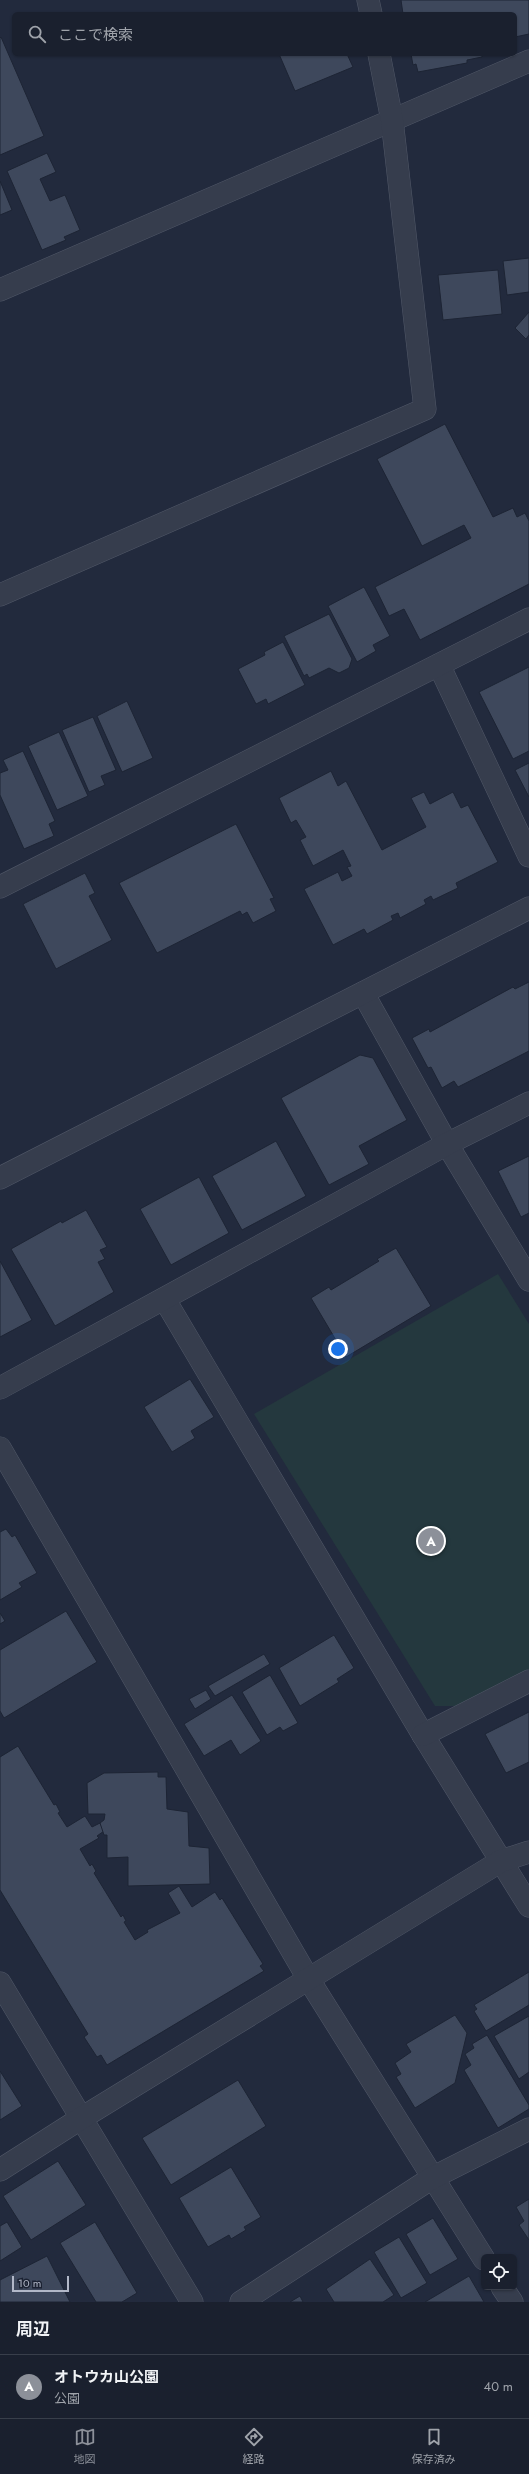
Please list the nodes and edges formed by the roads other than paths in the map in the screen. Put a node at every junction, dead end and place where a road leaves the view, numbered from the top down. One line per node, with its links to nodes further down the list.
1 (368, 0): 2 (street)
2 (371, 12)
3 (379, 56): 5 (street)
4 (529, 61): 5 (street)
5 (392, 120): 6 (street); 7 (street)
6 (0, 290)
7 (0, 595)
8 (529, 619): 9 (street)
9 (440, 665): 10 (street); 11 (street)
10 (529, 856)
11 (0, 887)
12 (529, 908): 13 (street)
13 (363, 993): 15 (street); 16 (street)
14 (529, 1103): 15 (street)
15 (447, 1144): 17 (street); 18 (street)
16 (0, 1178)
17 (527, 1274)
18 (165, 1300): 19 (street); 22 (street)
19 (0, 1388)
20 (0, 1448): 26 (street)
21 (529, 1681): 22 (street)
22 (423, 1734): 24 (street)
23 (529, 1852): 24 (street)
24 (501, 1861): 25 (street); 26 (street)
25 (529, 1906)
26 (309, 1980): 28 (street); 31 (street)
27 (0, 1983): 28 (street)
28 (80, 2119): 30 (street); 34 (street)
29 (529, 2129): 31 (street)
30 (0, 2170)
31 (432, 2178): 32 (street); 35 (street)
32 (481, 2254)
33 (504, 2290): 36 (street)
34 (192, 2302)
35 (241, 2302)
36 (512, 2302)

